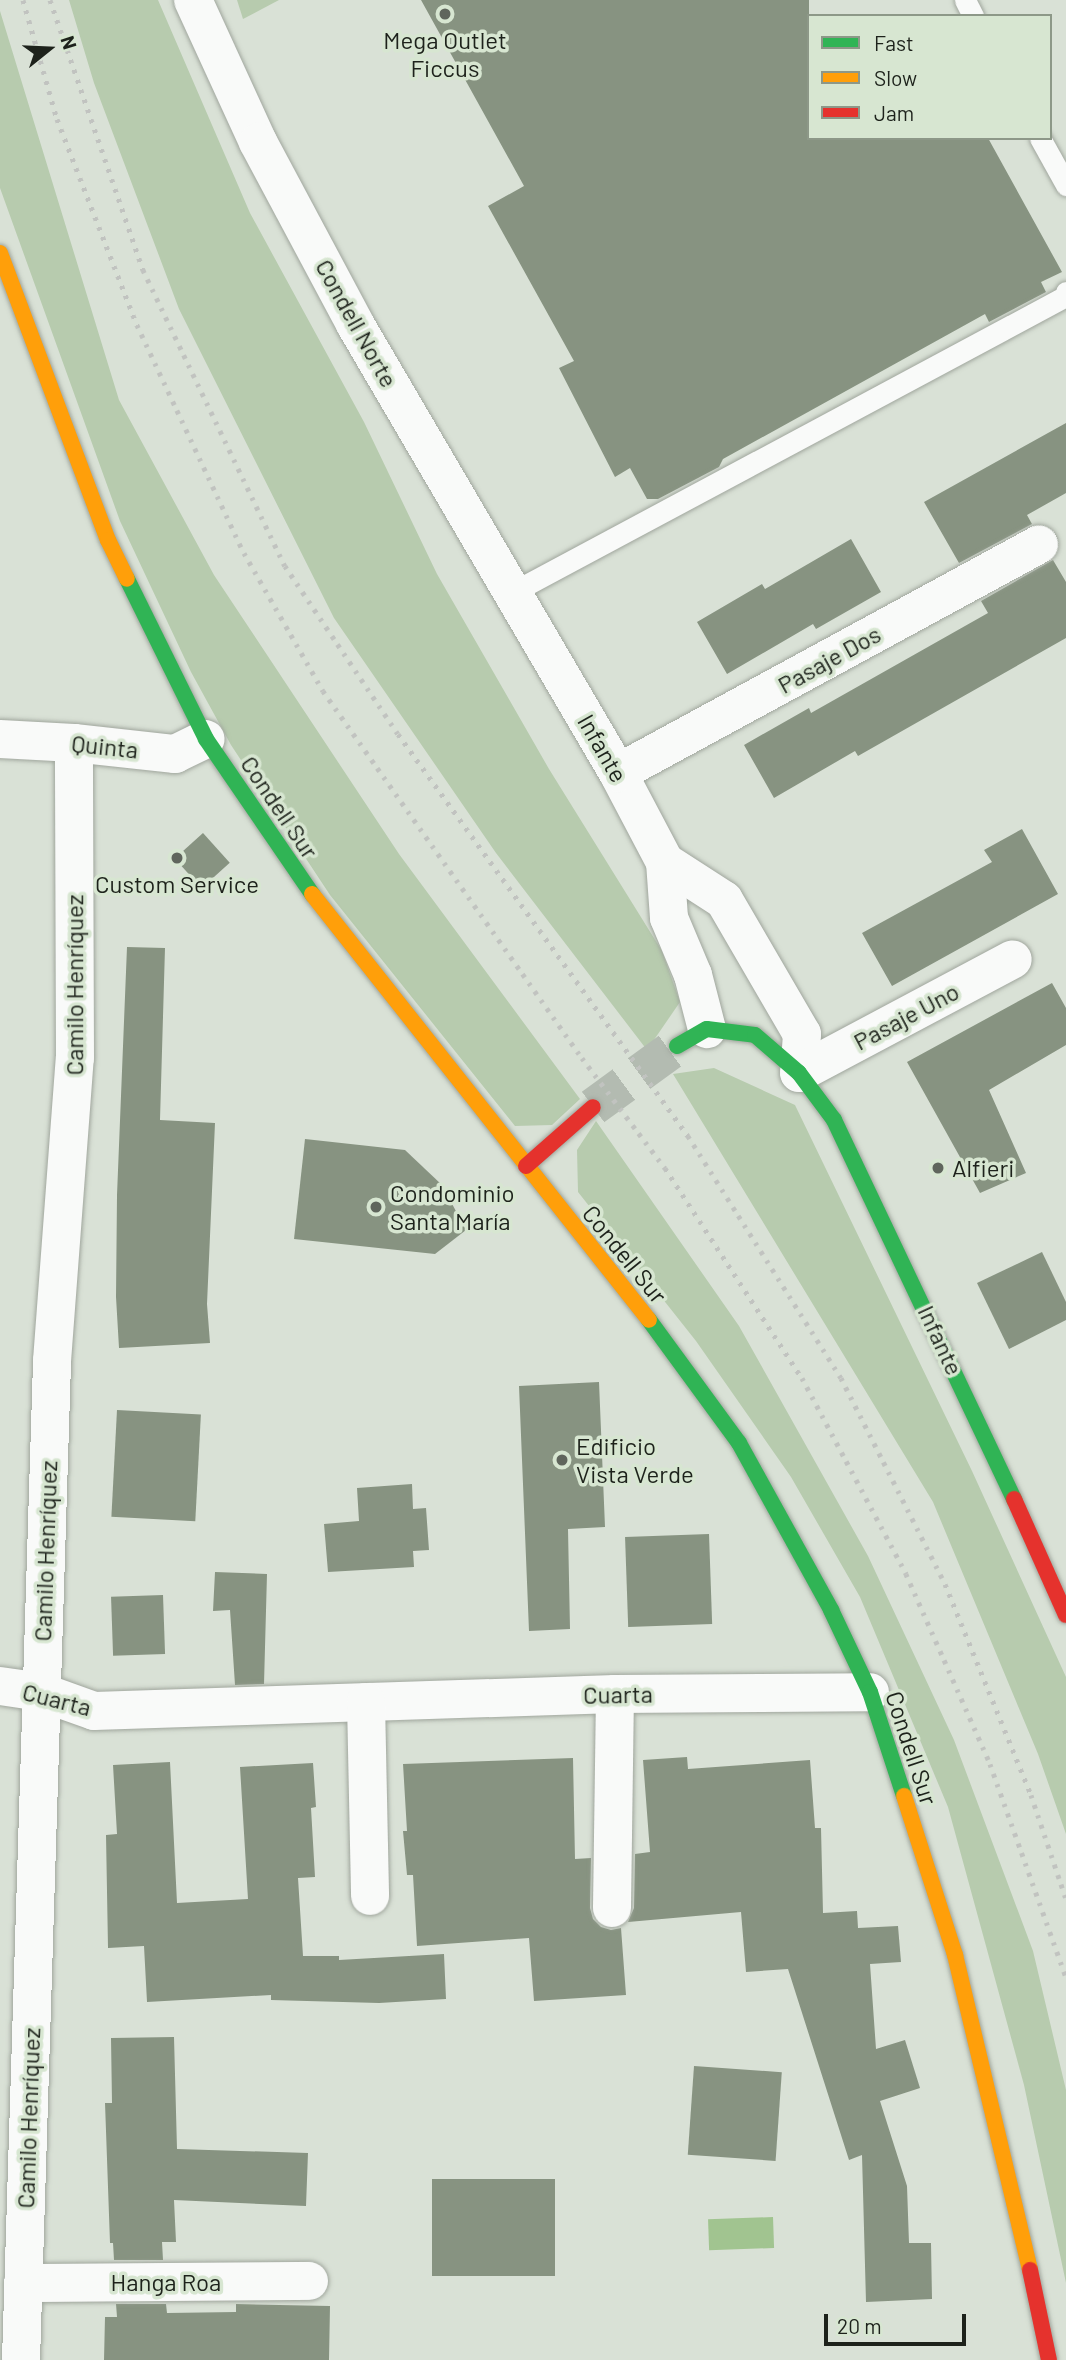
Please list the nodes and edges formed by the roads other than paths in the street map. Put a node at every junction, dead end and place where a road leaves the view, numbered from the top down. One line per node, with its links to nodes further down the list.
1 (193, 0): 7 (street, Condell Norte)
2 (1041, 140): 3 (lane)
3 (1066, 185)
4 (0, 253): 10 (street, Condell Sur)
5 (1066, 292): 7 (lane)
6 (1039, 544): 12 (street, Pasaje Dos)
7 (513, 593): 8 (street, Condell Norte)
8 (538, 636): 12 (street, Infante)
9 (0, 739): 11 (street, Quinta)
10 (206, 739): 11 (street, Quinta); 18 (street, Condell Sur)
11 (74, 743): 21 (street, Camilo Henríquez)
12 (618, 773): 13 (street, Infante)
13 (665, 862): 15 (street, Infante); 16 (street, Infante)
14 (1013, 959): 16 (street, Pasaje Uno)
15 (692, 1037): 16 (street, Infante)
16 (799, 1073): 19 (street, Infante)
17 (593, 1107): 18 (street)
18 (526, 1166): 22 (street, Condell Sur)
19 (1066, 1615)
20 (0, 1686): 21 (street, Cuarta)
21 (41, 1692): 24 (street, Cuarta); 28 (street, Camilo Henríquez)
22 (870, 1692): 23 (street, Cuarta); 30 (street, Condell Sur)
23 (615, 1694): 24 (street, Cuarta); 26 (street)
24 (366, 1702): 25 (street)
25 (370, 1896)
26 (612, 1908)
27 (309, 2281): 28 (street, Hanga Roa)
28 (23, 2283): 29 (street, Camilo Henríquez)
29 (21, 2360)
30 (1049, 2360)

